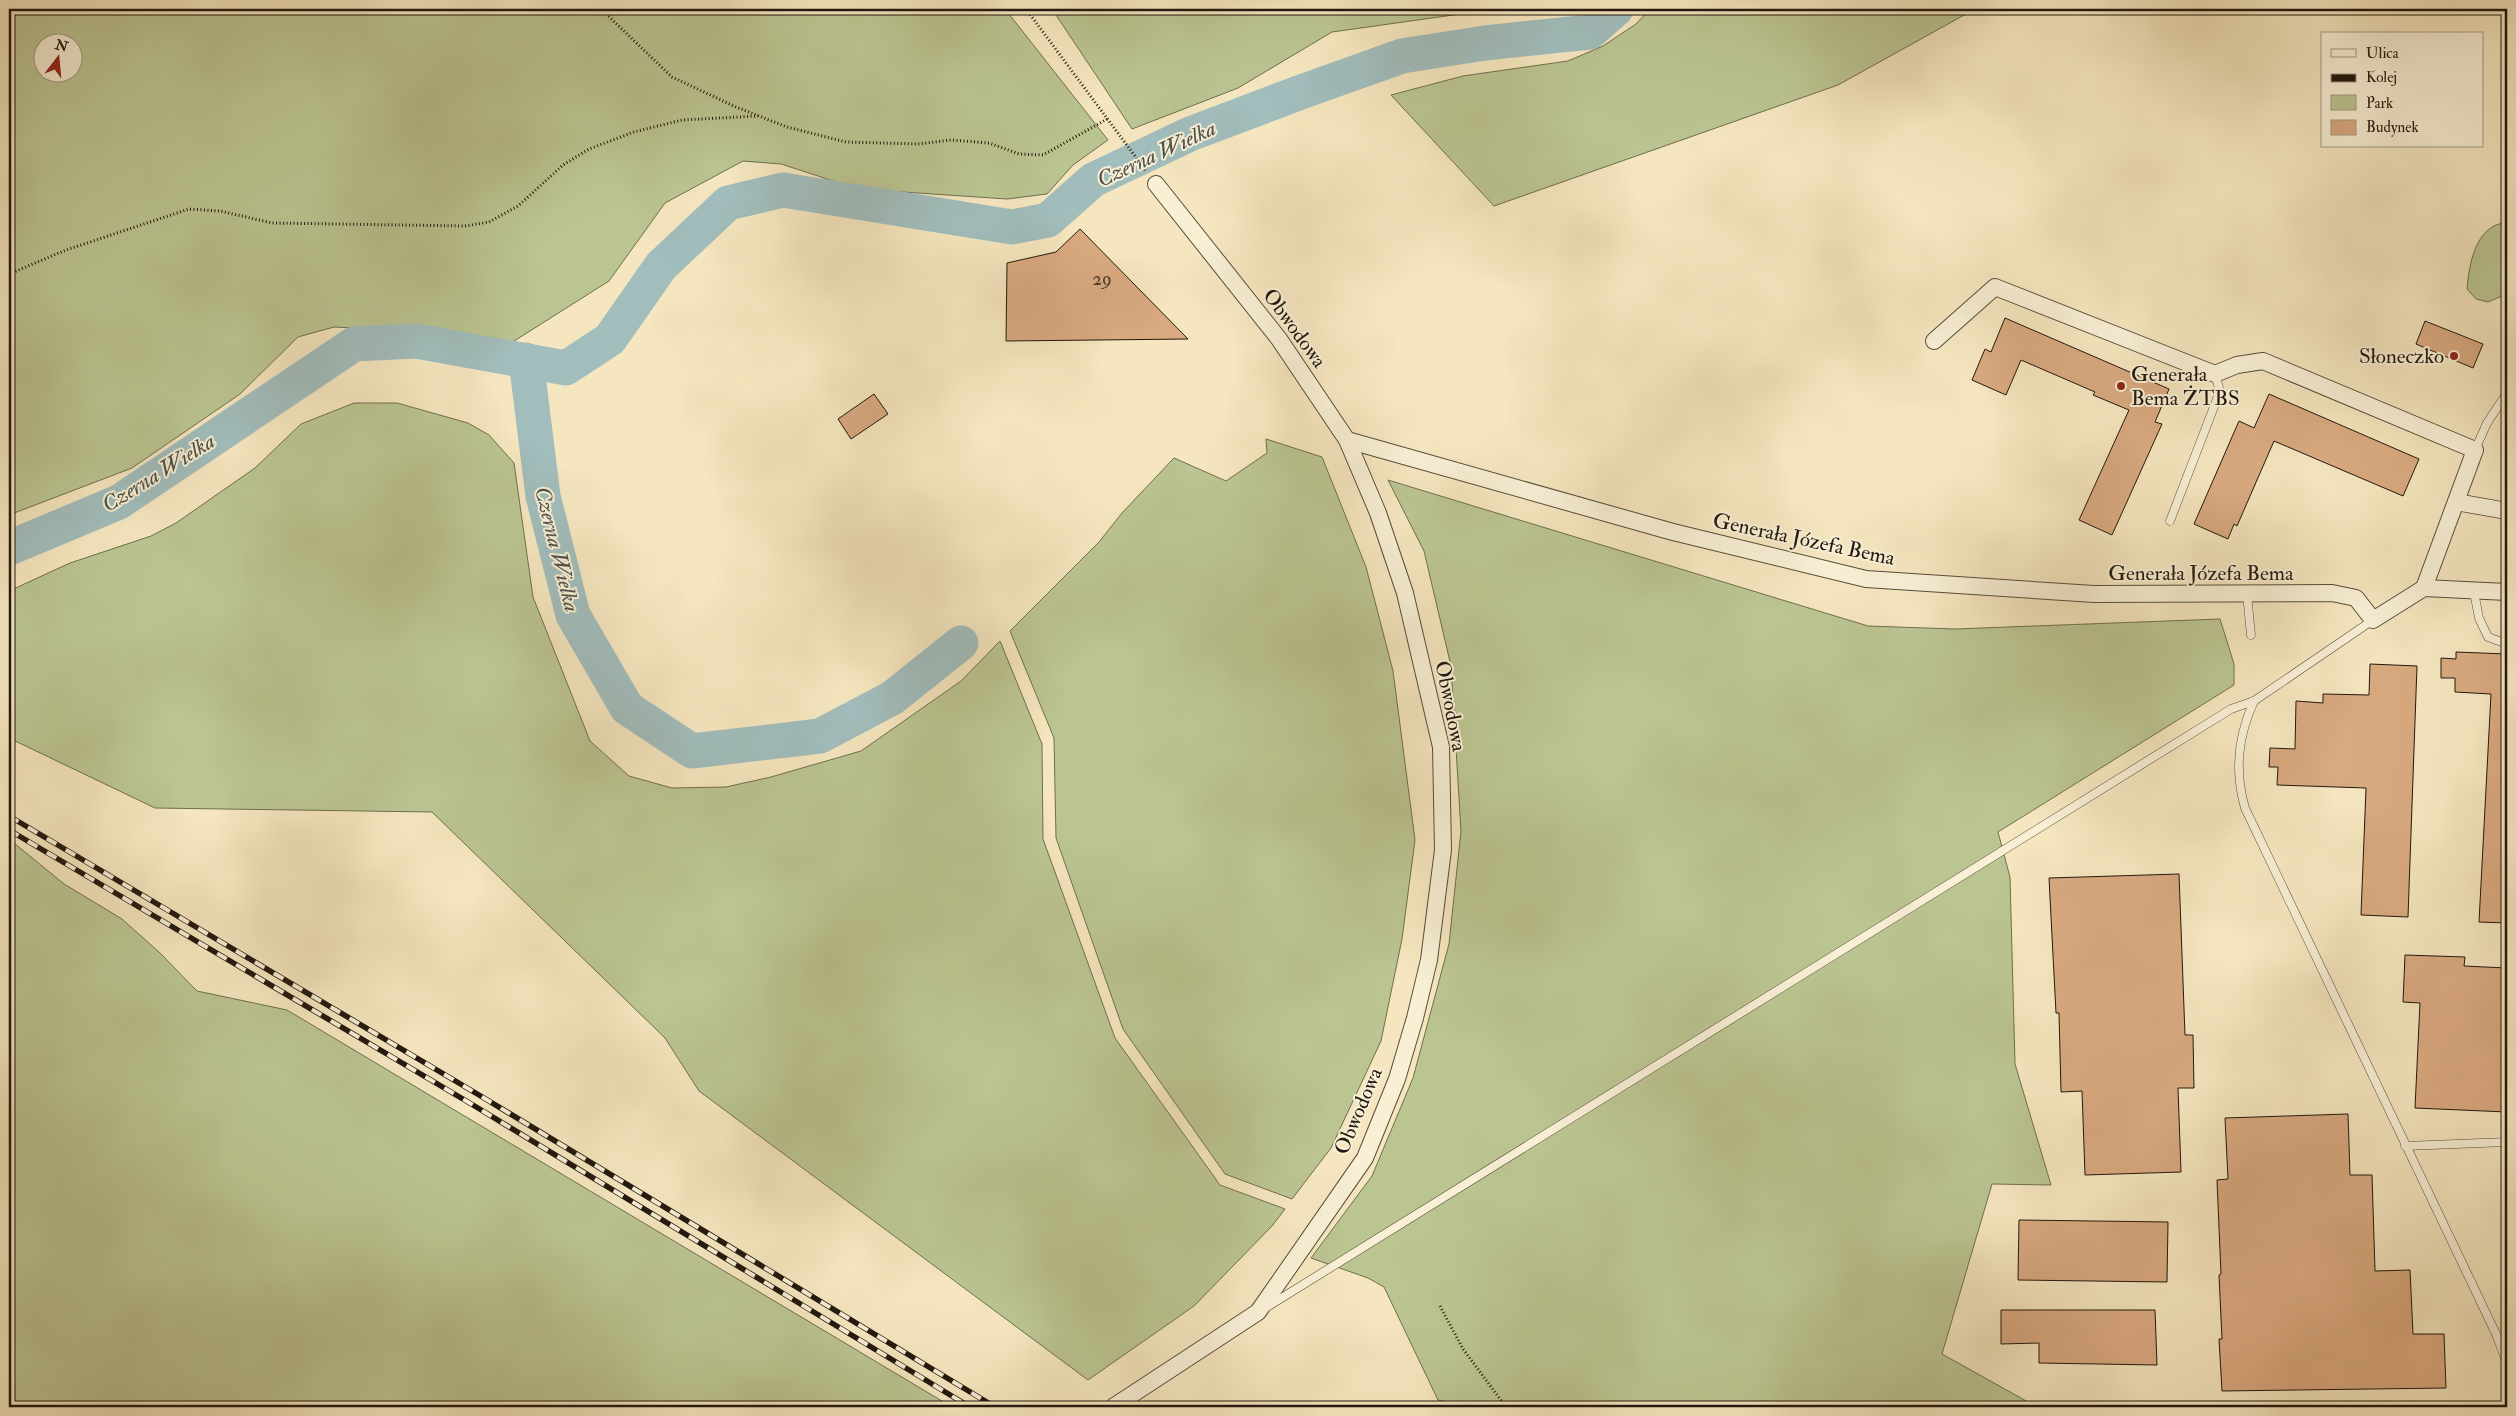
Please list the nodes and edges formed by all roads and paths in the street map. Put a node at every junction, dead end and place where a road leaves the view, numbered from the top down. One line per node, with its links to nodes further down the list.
1 (601, 9): 3 (path)
2 (1026, 9): 4 (path)
3 (758, 116): 4 (path); 6 (path)
4 (1109, 118): 5 (path)
5 (1156, 184): 10 (street, Obwodowa)
6 (9, 274)
7 (1934, 342): 8 (street)
8 (2216, 374): 11 (street); 14 (lane)
9 (2507, 393): 11 (lane)
10 (1347, 440): 18 (street, Generała Józefa Bema); 26 (street, Obwodowa)
11 (2475, 450): 12 (street)
12 (2456, 502): 13 (street); 15 (street)
13 (2507, 511)
14 (2170, 521)
15 (2424, 588): 16 (street); 19 (street)
16 (2474, 592): 17 (street); 21 (lane)
17 (2507, 592)
18 (2247, 594): 19 (street, Generała Józefa Bema); 20 (lane)
19 (2373, 620): 22 (lane)
20 (2250, 635)
21 (2507, 644)
22 (2254, 700): 24 (lane); 26 (lane)
23 (2507, 1142): 24 (lane)
24 (2405, 1146): 27 (lane)
25 (1440, 1306): 30 (path)
26 (1258, 1312): 29 (street, Obwodowa)
27 (2507, 1362)
28 (2507, 1391): 31 (path)
29 (1113, 1407)
30 (1506, 1407)
31 (2505, 1407)

